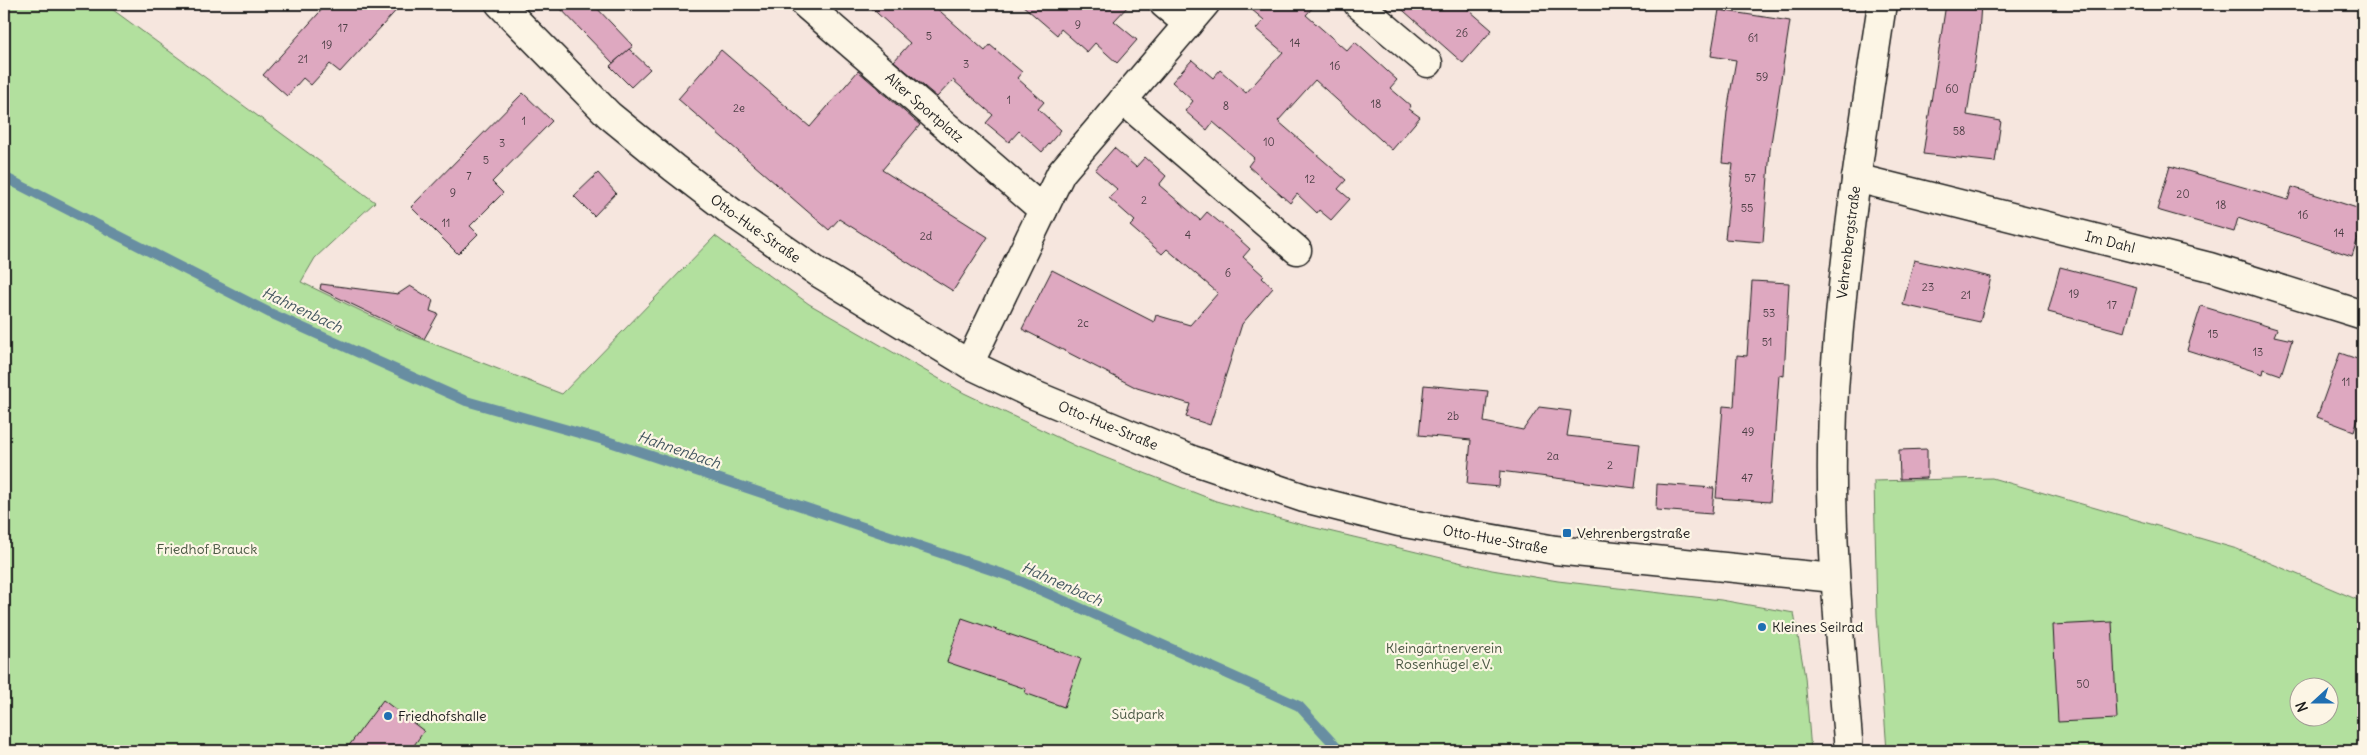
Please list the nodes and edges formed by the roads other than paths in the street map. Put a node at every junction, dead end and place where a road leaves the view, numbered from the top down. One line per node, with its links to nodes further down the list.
1 (500, 4): 13 (street, Otto-Hue-Straße)
2 (805, 4): 10 (street, Alter Sportplatz)
3 (1164, 4): 6 (street)
4 (1358, 4): 7 (street)
5 (1882, 4): 9 (street, Vehrenbergstraße)
6 (1196, 14): 8 (street)
7 (1428, 63)
8 (1123, 100): 10 (street); 11 (street)
9 (1856, 178): 12 (street, Im Dahl); 14 (street, Vehrenbergstraße)
10 (1043, 210): 13 (street)
11 (1298, 250)
12 (2363, 315)
13 (969, 364): 14 (street, Otto-Hue-Straße)
14 (1834, 578): 15 (street, Vehrenbergstraße)
15 (1849, 751)

